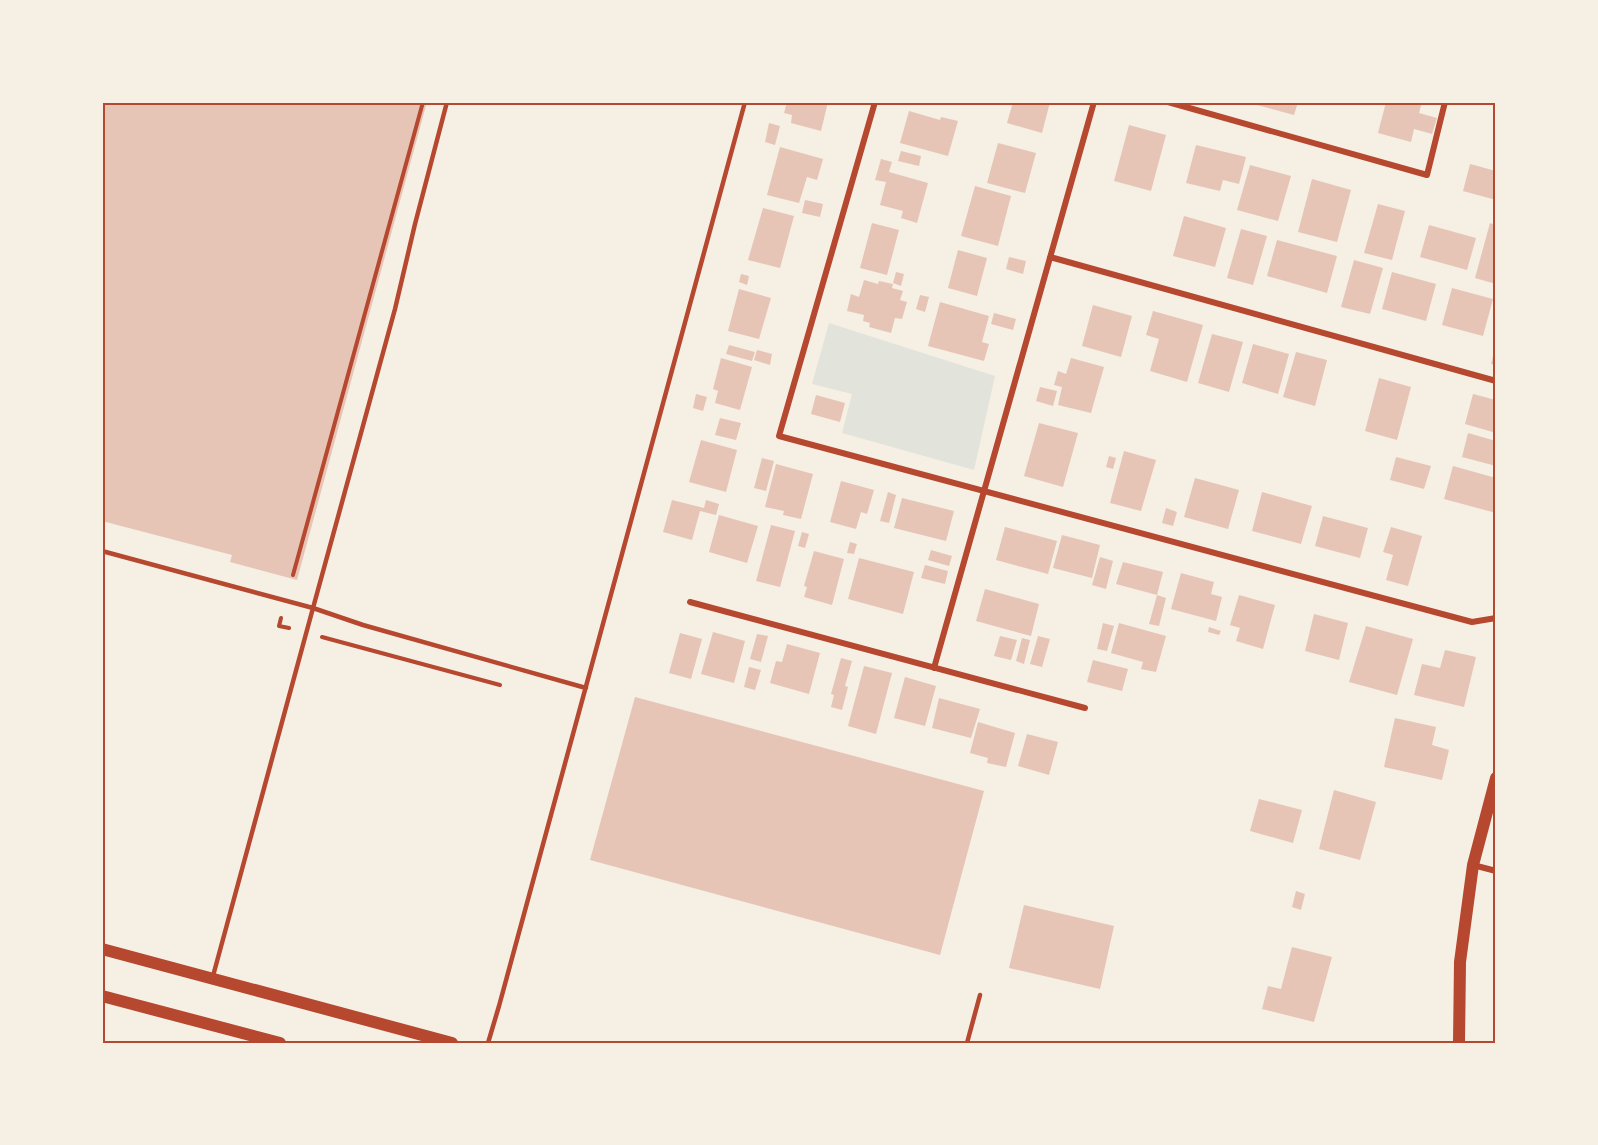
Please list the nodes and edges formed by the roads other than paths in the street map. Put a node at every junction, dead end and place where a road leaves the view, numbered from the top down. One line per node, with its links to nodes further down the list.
1 (447, 102): 12 (lane)
2 (745, 102): 15 (lane)
3 (875, 102): 9 (street)
4 (1094, 102): 7 (street)
5 (1168, 102): 6 (street)
6 (1445, 102)
7 (1050, 257): 8 (street); 9 (street)
8 (1496, 381)
9 (984, 491): 13 (street); 14 (street)
10 (102, 551): 12 (lane)
11 (690, 602): 14 (street)
12 (313, 608): 15 (lane); 21 (lane)
13 (1496, 618)
14 (934, 668): 16 (street)
15 (586, 688): 26 (lane)
16 (1085, 708)
17 (1496, 778): 18 (main road)
18 (1473, 865): 19 (street); 28 (main road)
19 (1496, 871)
20 (102, 949): 21 (main road)
21 (212, 979): 25 (main road)
22 (980, 995): 27 (lane)
23 (102, 996): 24 (main road)
24 (280, 1043)
25 (452, 1043)
26 (488, 1043)
27 (967, 1043)
28 (1460, 1043)

